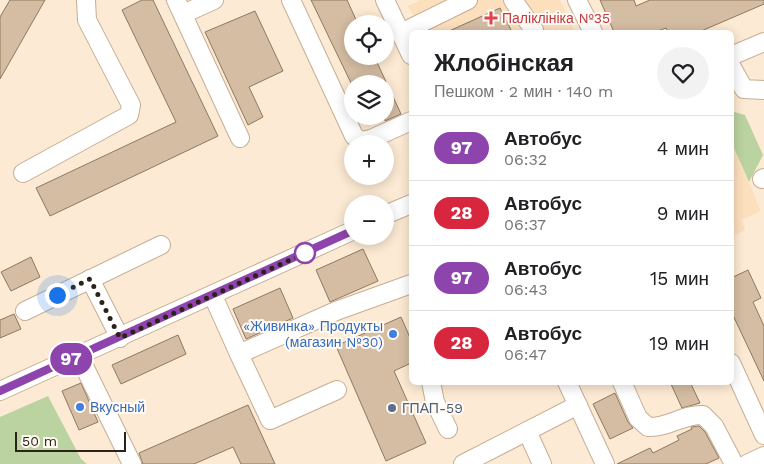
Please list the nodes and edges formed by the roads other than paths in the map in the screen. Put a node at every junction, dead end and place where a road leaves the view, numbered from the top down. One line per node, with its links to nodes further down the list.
1 (86, 0): 19 (street)
2 (214, 0): 8 (street)
3 (291, 0): 17 (street)
4 (386, 0): 11 (street)
5 (468, 0): 11 (street)
6 (513, 0): 9 (street)
7 (577, 0): 10 (street)
8 (180, 7): 18 (street)
9 (534, 30)
10 (592, 30)
11 (401, 33): 13 (street)
12 (764, 42): 14 (street)
13 (409, 51)
14 (734, 55)
15 (734, 74): 16 (street)
16 (764, 90)
17 (409, 121)
18 (240, 138)
19 (23, 173)
20 (409, 205): 21 (street)
21 (394, 211)
22 (344, 235): 26 (street)
23 (161, 246): 24 (street)
24 (90, 279): 27 (street); 28 (street)
25 (409, 286): 29 (street)
26 (212, 296): 28 (street); 29 (street)
27 (25, 310)
28 (120, 338): 30 (street)
29 (239, 354): 35 (street)
30 (79, 356): 36 (street); 42 (street)
31 (734, 370): 40 (street)
32 (432, 385): 38 (street)
33 (568, 385): 37 (street)
34 (623, 385): 46 (street)
35 (337, 390)
36 (0, 391)
37 (578, 405): 39 (street); 45 (street)
38 (448, 429)
39 (527, 431): 43 (street); 44 (street)
40 (764, 435)
41 (764, 456): 47 (street)
42 (132, 464)
43 (463, 464)
44 (542, 464)
45 (605, 464)
46 (734, 464)
47 (747, 464)

